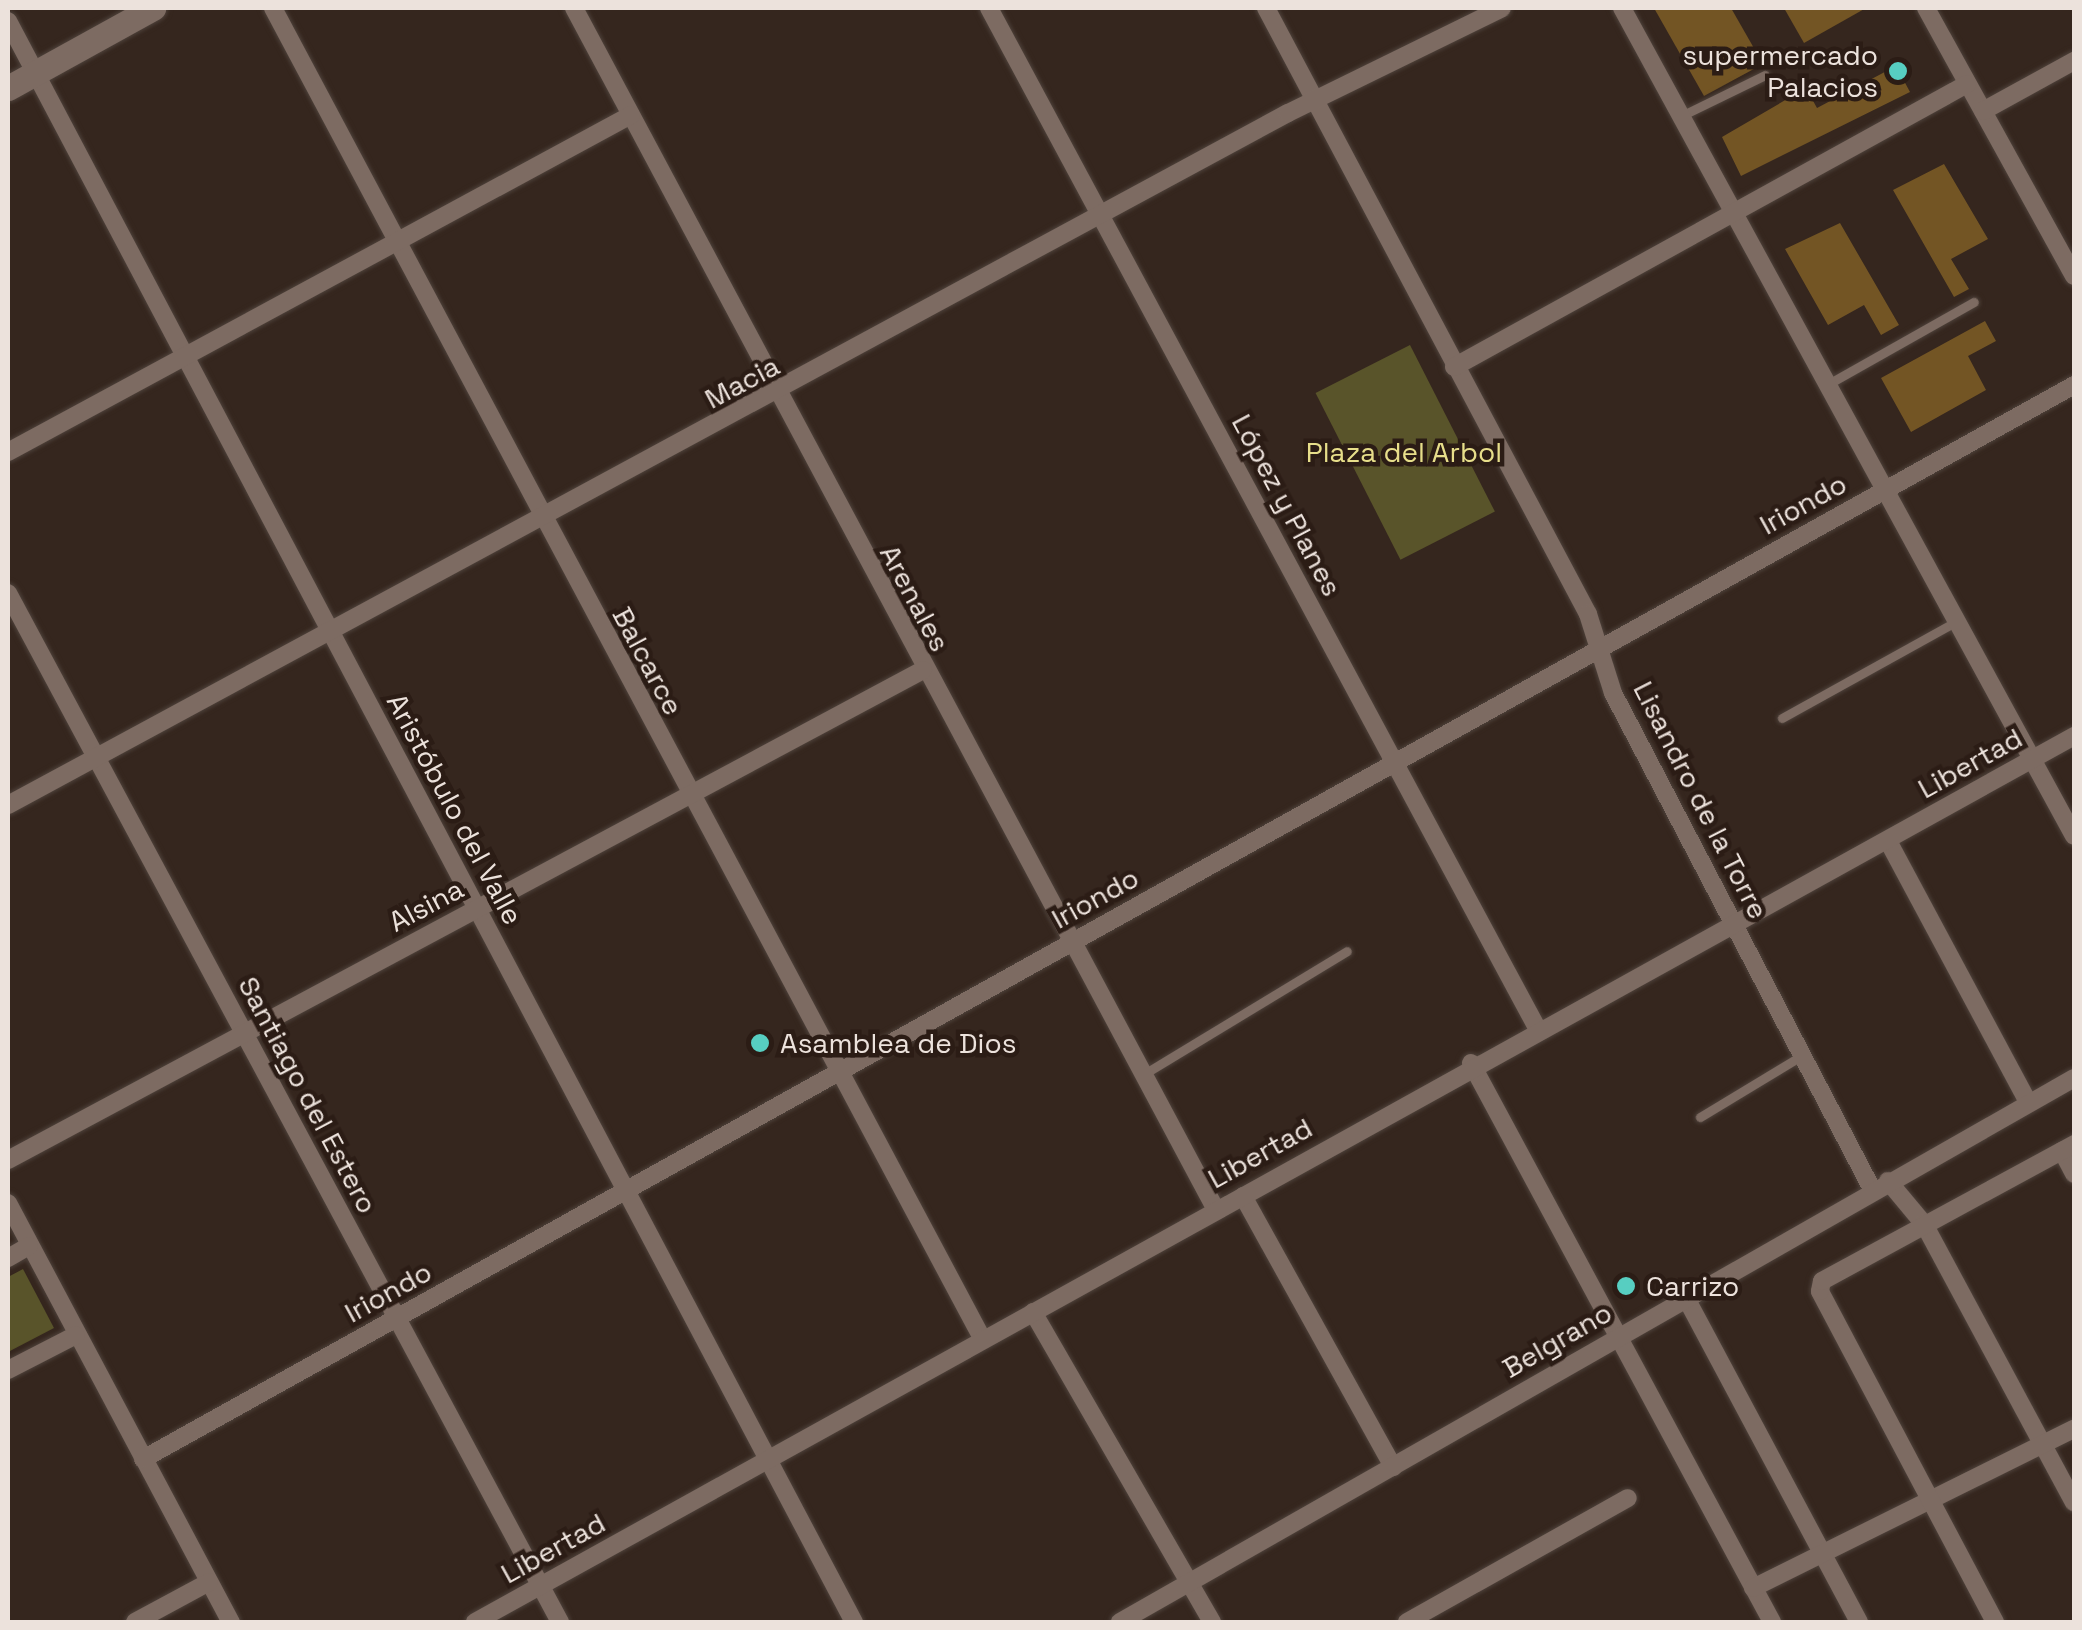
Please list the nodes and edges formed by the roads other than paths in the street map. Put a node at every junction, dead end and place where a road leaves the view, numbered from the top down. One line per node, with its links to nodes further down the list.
1 (153, 8): 11 (street)
2 (273, 8): 21 (street, Balcarce)
3 (574, 8): 18 (street, Arenales)
4 (989, 8): 20 (street, López y Planes)
5 (1266, 8): 15 (street, Lisandro de la Torre)
6 (1502, 8): 15 (street, Macia)
7 (1622, 8): 17 (street)
8 (1926, 8): 13 (street)
9 (8, 21): 11 (street, Aristóbulo del Valle)
10 (2074, 61): 16 (street)
11 (35, 72): 14 (street); 24 (street, Aristóbulo del Valle)
12 (1765, 75): 17 (lane)
13 (1967, 84): 16 (street); 19 (street)
14 (8, 88)
15 (1317, 102): 20 (street, Macia); 25 (street, Lisandro de la Torre)
16 (1983, 111): 22 (street)
17 (1684, 115): 19 (street)
18 (631, 116): 21 (street); 28 (street, Arenales)
19 (1738, 211): 25 (street); 26 (street)
20 (1100, 218): 28 (street, Macia); 41 (street, López y Planes)
21 (394, 244): 24 (street); 31 (street, Balcarce)
22 (2074, 276)
23 (1974, 302): 26 (lane)
24 (185, 358): 29 (street); 34 (street, Aristóbulo del Valle)
25 (1454, 367): 35 (street, Lisandro de la Torre)
26 (1830, 383): 30 (street)
27 (2074, 385): 30 (street, Iriondo)
28 (776, 395): 31 (street, Macia); 36 (street, Arenales)
29 (8, 452)
30 (1886, 490): 33 (street); 35 (street, Iriondo)
31 (541, 520): 34 (street, Macia); 42 (street, Balcarce)
32 (8, 594): 39 (street, Santiago del Estero)
33 (1957, 621): 37 (lane); 40 (street)
34 (331, 633): 39 (street, Macia); 46 (street, Aristóbulo del Valle)
35 (1602, 648): 41 (street, Iriondo); 47 (street, Lisandro de la Torre)
36 (923, 670): 42 (street, Alsina); 48 (street, Arenales)
37 (1782, 718)
38 (2074, 736): 40 (street, Libertad)
39 (93, 758): 43 (street, Macia); 51 (street, Santiago del Estero)
40 (2035, 758): 44 (street); 45 (street, Libertad)
41 (1395, 762): 48 (street, Iriondo); 50 (street, López y Planes)
42 (689, 794): 46 (street, Alsina); 54 (street, Balcarce)
43 (8, 805)
44 (2074, 836)
45 (1888, 840): 47 (street, Libertad); 57 (street)
46 (478, 909): 51 (street, Alsina); 63 (street, Aristóbulo del Valle)
47 (1734, 924): 50 (street, Libertad); 52 (street, Lisandro de la Torre)
48 (1071, 944): 54 (street, Iriondo); 55 (street, Arenales)
49 (1347, 951): 55 (lane)
50 (1537, 1028): 53 (street, Libertad)
51 (244, 1033): 60 (street, Alsina); 72 (street, Santiago del Estero)
52 (1801, 1056): 58 (lane); 62 (street, Lisandro de la Torre)
53 (1471, 1063): 64 (street, Libertad); 74 (street)
54 (836, 1072): 63 (street, Iriondo); 75 (street, Balcarce)
55 (1144, 1074): 66 (street, Arenales)
56 (2074, 1078): 57 (street, Belgrano)
57 (2028, 1102): 62 (street, Belgrano)
58 (1700, 1117)
59 (2068, 1148): 61 (street); 67 (street)
60 (8, 1160)
61 (2074, 1174)
62 (1880, 1185): 67 (street, Lisandro de la Torre); 70 (street, Belgrano)
63 (628, 1189): 72 (street, Iriondo); 80 (street, Aristóbulo del Valle)
64 (1243, 1196): 66 (street, Libertad); 81 (street)
65 (8, 1203): 68 (street)
66 (1216, 1210): 71 (street, Libertad)
67 (1924, 1224): 78 (street, Lisandro de la Torre); 84 (street)
68 (29, 1246): 69 (street); 73 (street)
69 (8, 1258)
70 (1686, 1298): 74 (street, Belgrano); 85 (street)
71 (1033, 1312): 75 (street, Libertad); 87 (street)
72 (398, 1318): 79 (street, Iriondo); 88 (street, Santiago del Estero)
73 (76, 1335): 76 (street); 79 (street)
74 (1620, 1335): 81 (street, Belgrano); 89 (street)
75 (982, 1338): 80 (street, Libertad)
76 (8, 1370)
77 (2074, 1429): 78 (street)
78 (2044, 1446): 83 (street, Lisandro de la Torre); 84 (street)
79 (143, 1459): 86 (street)
80 (768, 1459): 88 (street, Libertad); 94 (street, Aristóbulo del Valle)
81 (1393, 1467): 87 (street, Belgrano)
82 (1628, 1498): 97 (street)
83 (2074, 1502)
84 (1931, 1504): 85 (street); 100 (street)
85 (1824, 1558): 89 (street); 99 (street)
86 (209, 1582): 90 (street); 91 (street)
87 (1188, 1585): 95 (street, Belgrano); 96 (street)
88 (540, 1586): 92 (street, Libertad); 93 (street, Santiago del Estero)
89 (1753, 1588): 98 (street)
90 (135, 1622)
91 (232, 1622)
92 (474, 1622)
93 (560, 1622)
94 (854, 1622)
95 (1120, 1622)
96 (1212, 1622)
97 (1407, 1622)
98 (1772, 1622)
99 (1859, 1622)
100 (1995, 1622)

